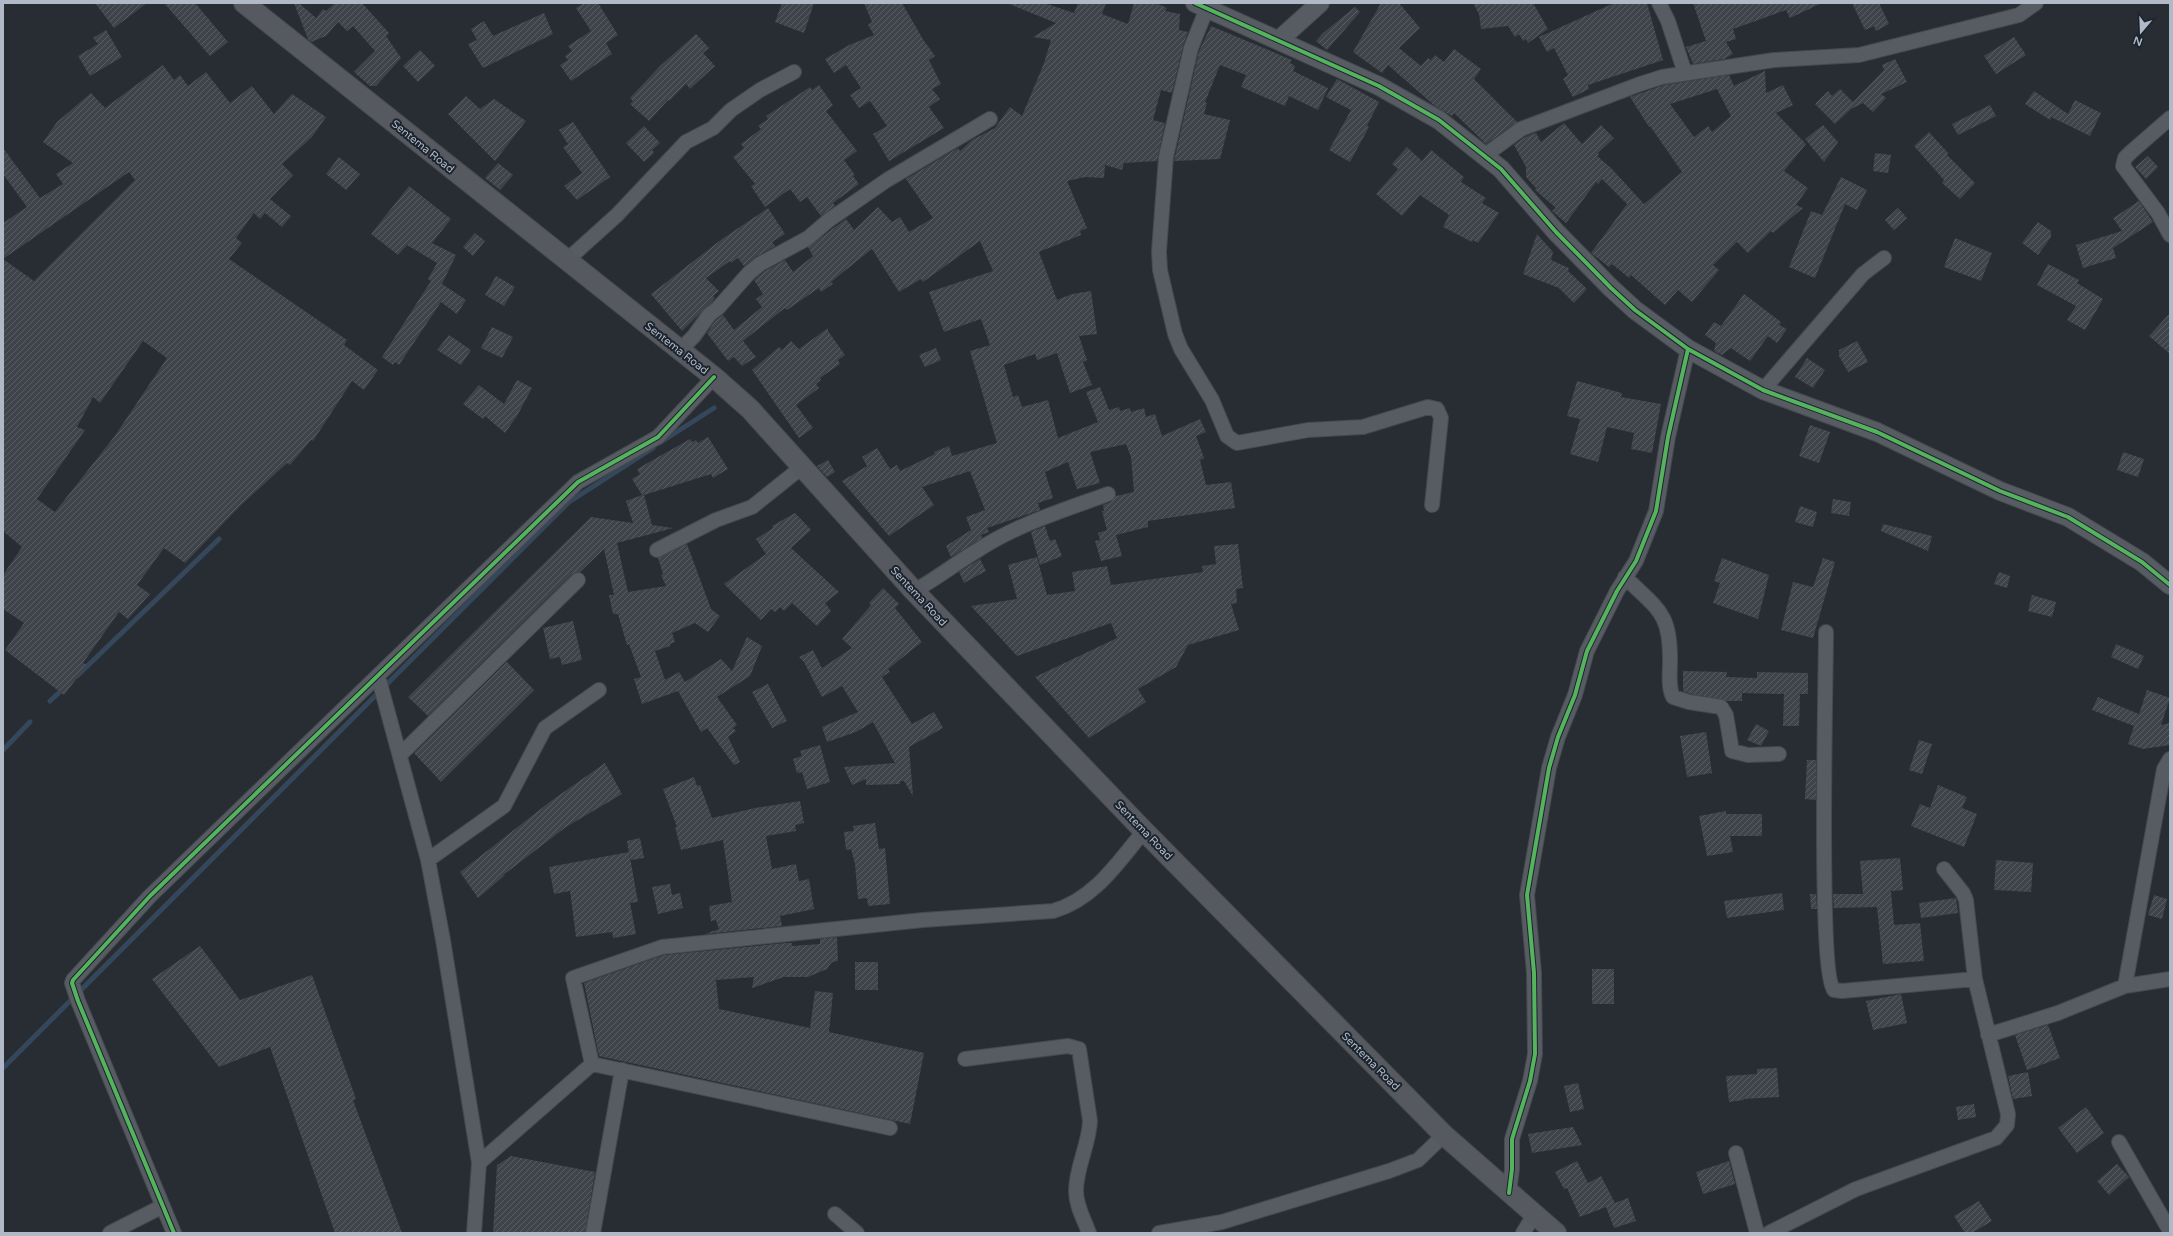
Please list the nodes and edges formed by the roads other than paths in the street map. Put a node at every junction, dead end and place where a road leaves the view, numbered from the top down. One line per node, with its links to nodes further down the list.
1 (244, 3): 14 (main road, Sentema Road)
2 (1320, 3): 6 (street)
3 (1659, 3): 8 (street)
4 (2036, 3): 8 (street)
5 (1201, 6): 6 (street); 21 (street)
6 (1279, 40): 11 (street)
7 (794, 72): 14 (street)
8 (1685, 73): 11 (street)
9 (2170, 118): 12 (street)
10 (990, 119): 16 (street)
11 (1484, 156): 15 (street)
12 (2170, 235)
13 (1884, 258): 18 (street)
14 (566, 261): 16 (main road, Sentema Road)
15 (1688, 349): 18 (street); 23 (street)
16 (680, 350): 17 (main road, Sentema Road)
17 (714, 377): 19 (main road, Sentema Road); 28 (street)
18 (1762, 390): 25 (street)
19 (802, 467): 22 (street); 26 (main road, Sentema Road)
20 (1108, 494): 26 (street)
21 (1432, 505)
22 (658, 550)
23 (1625, 577): 30 (street); 48 (street)
24 (578, 580): 31 (street)
25 (2170, 585)
26 (914, 591): 33 (main road, Sentema Road)
27 (1826, 632): 36 (street)
28 (380, 681): 31 (street); 49 (street)
29 (599, 690): 34 (street)
30 (1779, 754)
31 (400, 756): 34 (street)
32 (2170, 759): 38 (street)
33 (1144, 831): 41 (street); 44 (main road, Sentema Road)
34 (428, 860): 47 (street)
35 (1944, 869): 36 (street)
36 (1975, 979): 39 (street)
37 (2170, 979): 38 (street)
38 (2125, 986): 39 (street)
39 (1988, 1034): 63 (street)
40 (965, 1059): 58 (street)
41 (592, 1064): 42 (street); 47 (street)
42 (622, 1070): 43 (street); 56 (street)
43 (890, 1128)
44 (1444, 1135): 48 (main road, Sentema Road); 59 (street)
45 (2120, 1142): 52 (street)
46 (1736, 1153): 62 (street)
47 (478, 1162): 55 (street)
48 (1509, 1193): 51 (main road, Sentema Road)
49 (163, 1206): 53 (street); 54 (street)
50 (835, 1214): 57 (street)
51 (1534, 1215): 60 (street); 61 (main road, Sentema Road)
52 (2170, 1230)
53 (110, 1233)
54 (174, 1233)
55 (474, 1233)
56 (593, 1233)
57 (857, 1233)
58 (1088, 1233)
59 (1159, 1233)
60 (1523, 1233)
61 (1556, 1233)
62 (1757, 1233)
63 (1769, 1233)

